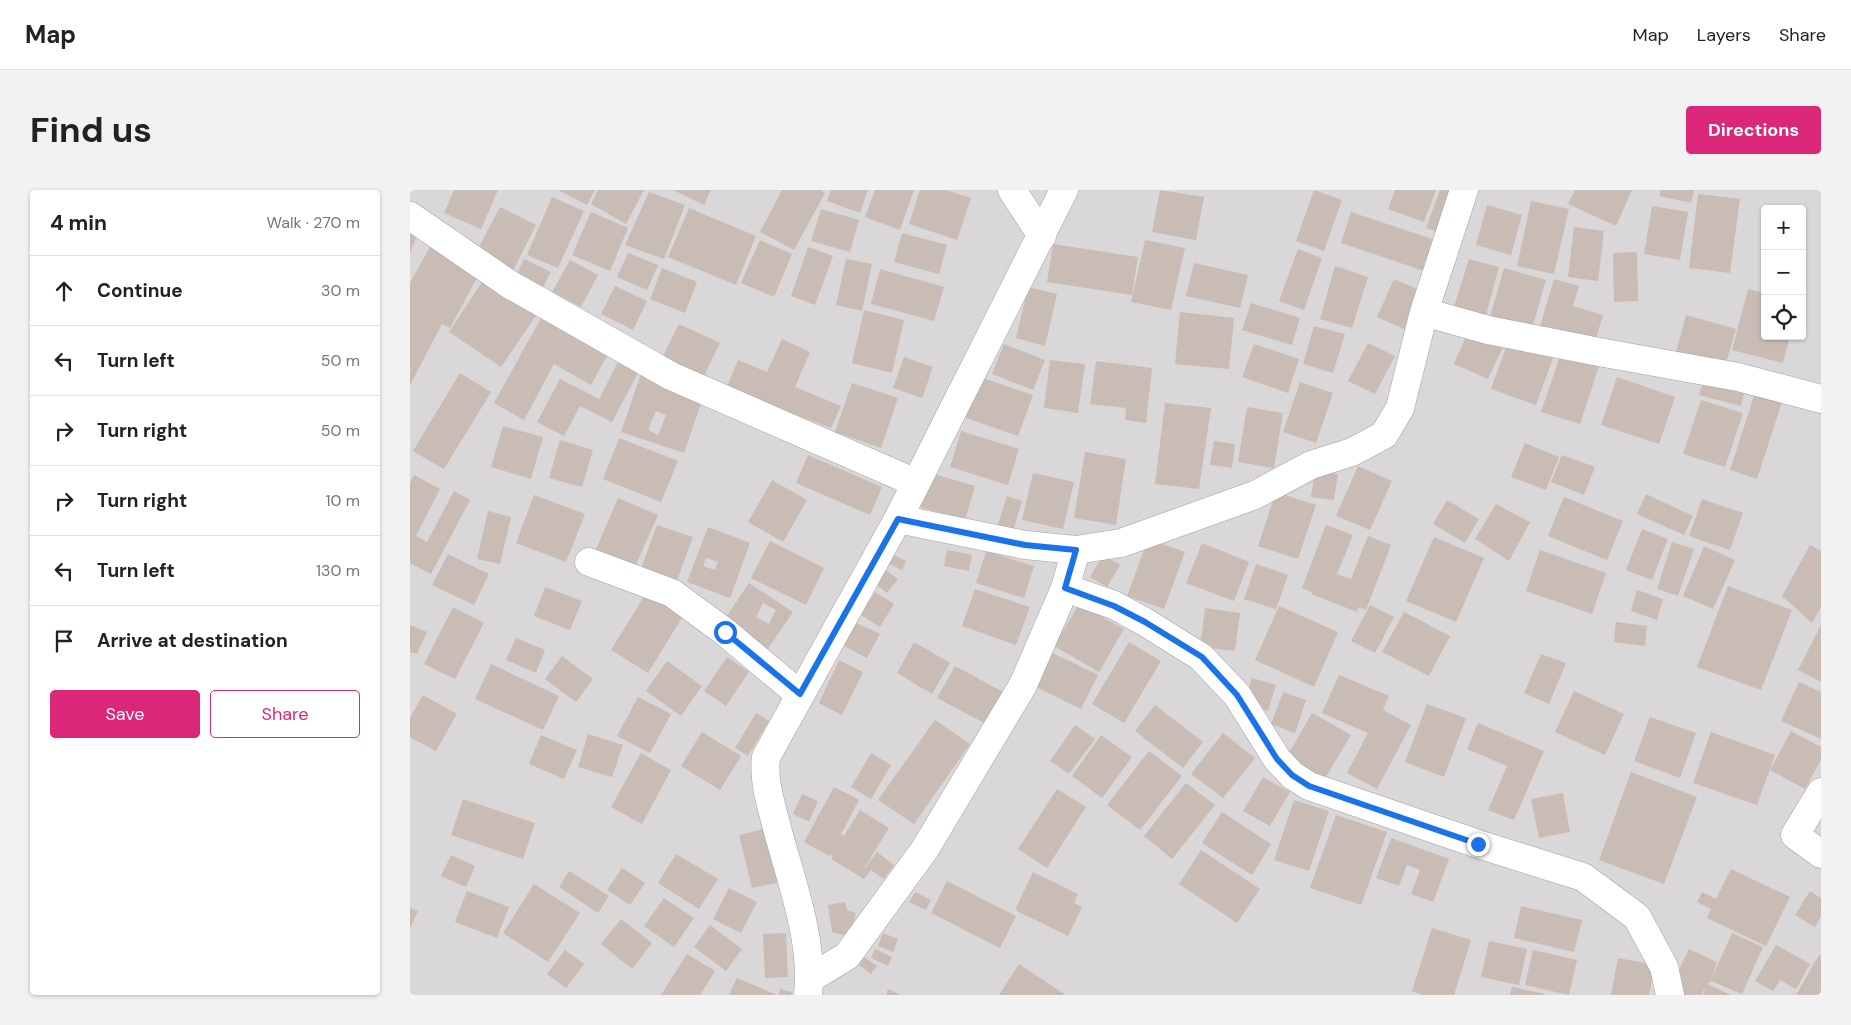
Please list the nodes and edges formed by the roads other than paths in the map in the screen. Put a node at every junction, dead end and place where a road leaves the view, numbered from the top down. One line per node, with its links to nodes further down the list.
1 (1012, 190): 5 (street)
2 (1064, 190): 5 (street)
3 (1464, 190): 6 (street)
4 (410, 216): 8 (street)
5 (1042, 236): 8 (street)
6 (1424, 312): 7 (street); 10 (street)
7 (1821, 399)
8 (916, 483): 9 (street)
9 (898, 519): 10 (street); 13 (street)
10 (1076, 550): 12 (street)
11 (589, 562): 13 (street)
12 (1065, 588): 16 (street); 17 (street)
13 (800, 694): 16 (street)
14 (1821, 792): 15 (street)
15 (1821, 854)
16 (808, 987)
17 (1670, 995)

